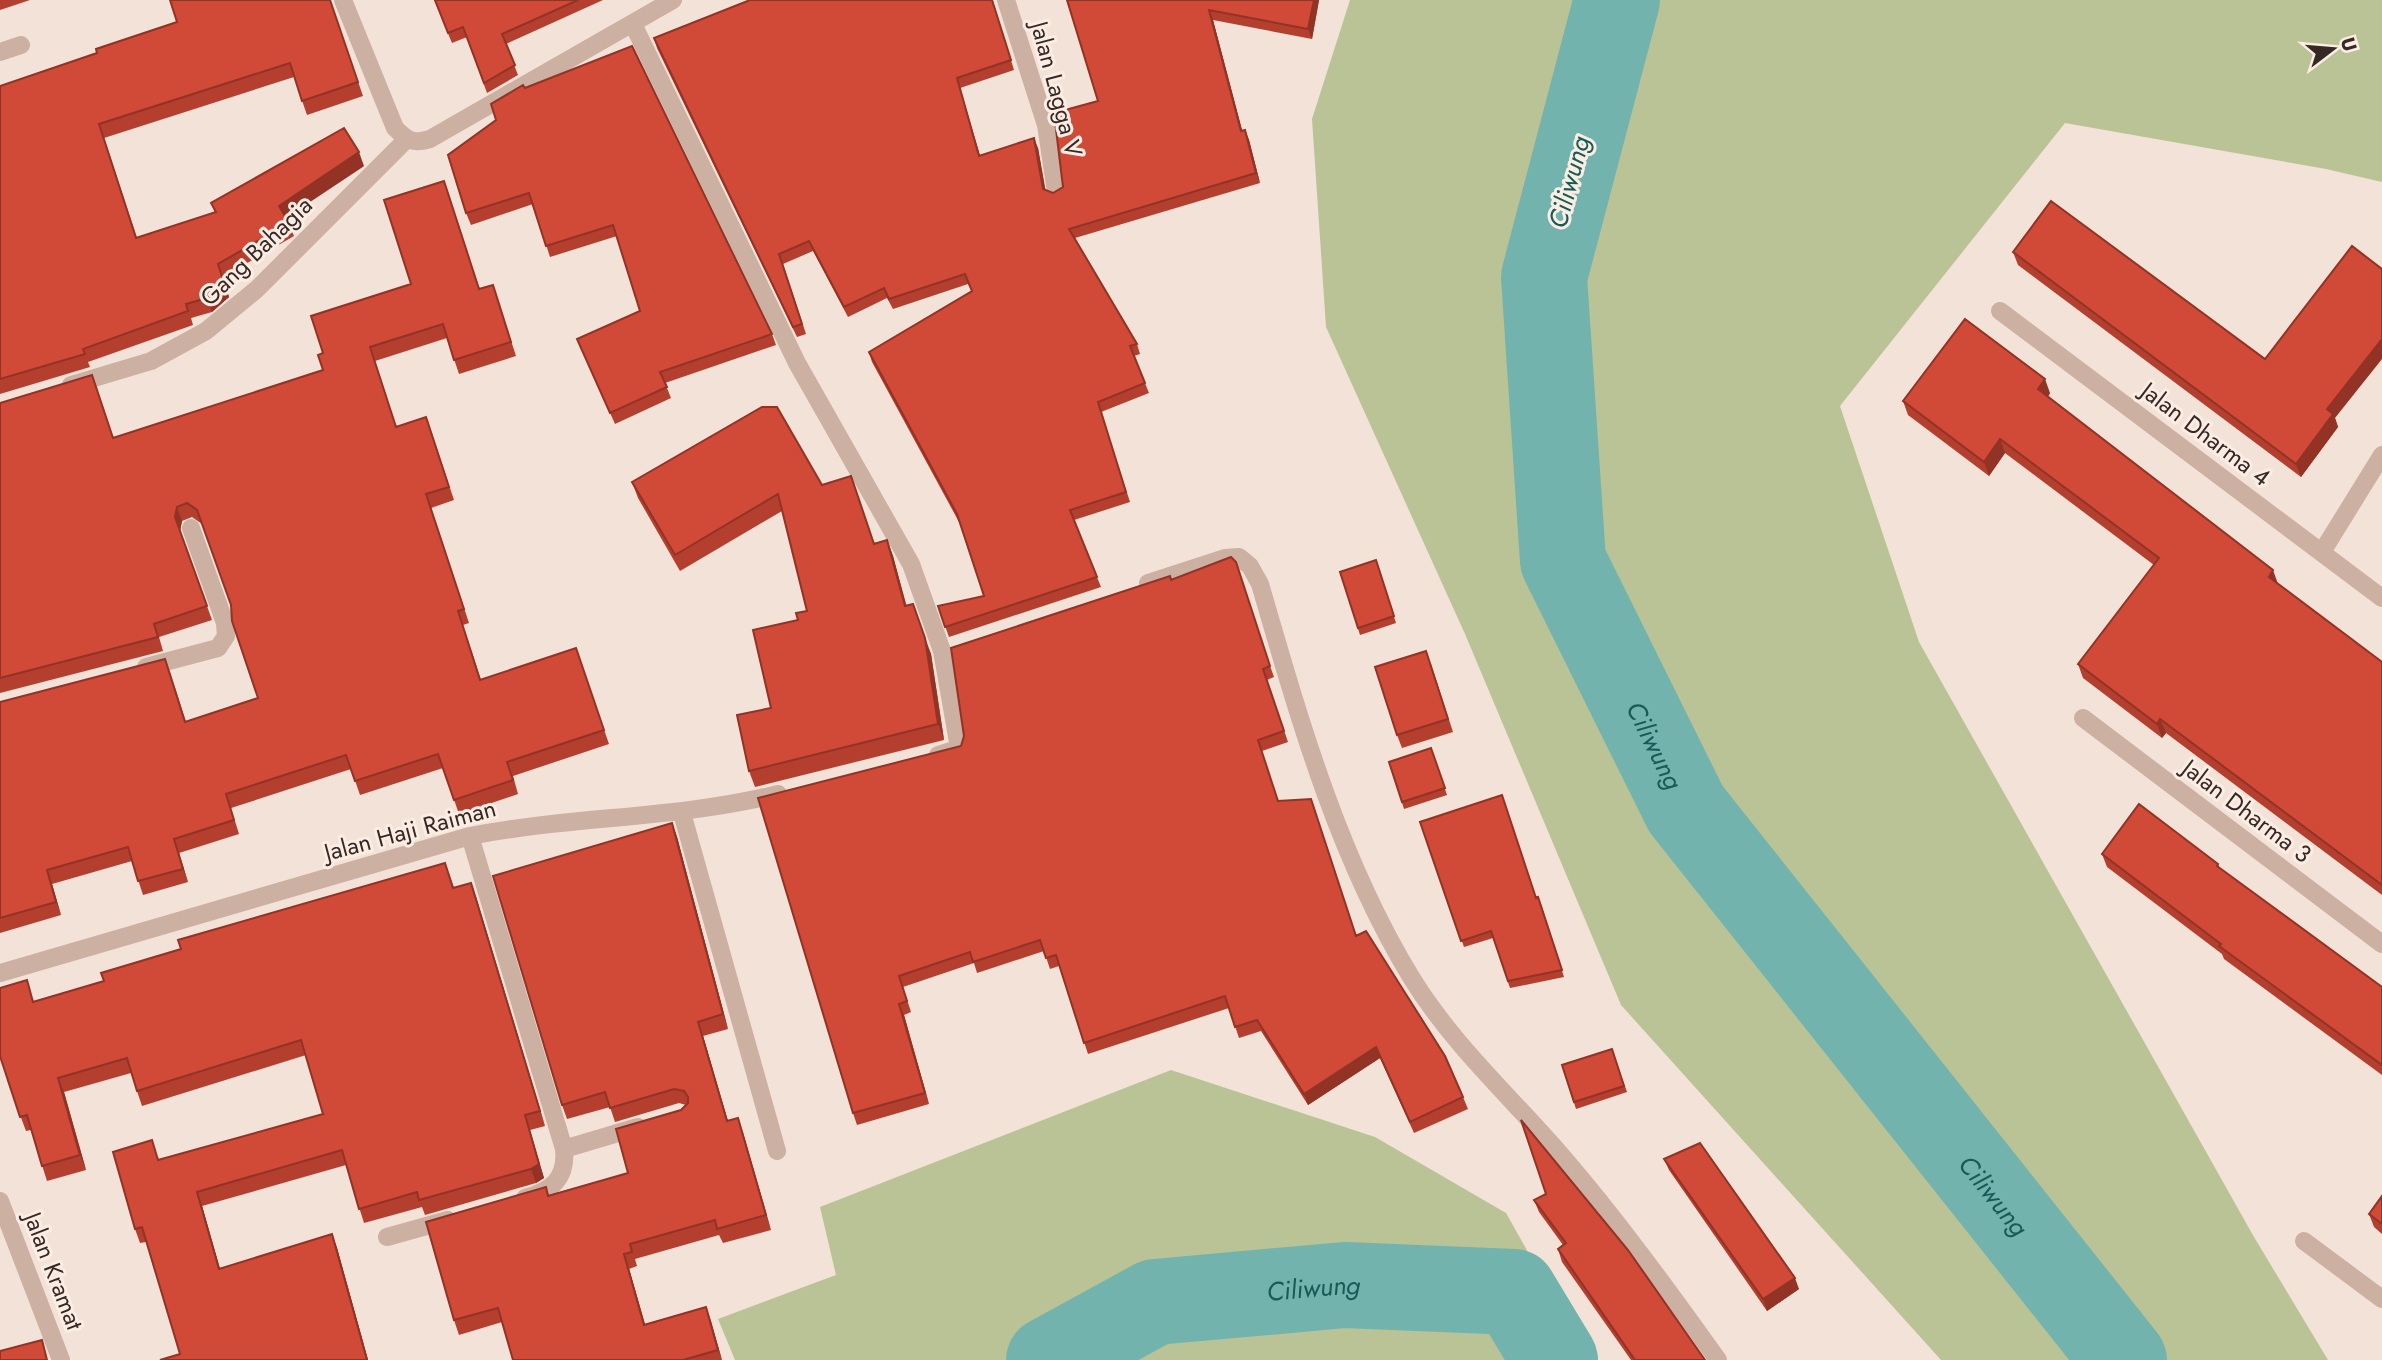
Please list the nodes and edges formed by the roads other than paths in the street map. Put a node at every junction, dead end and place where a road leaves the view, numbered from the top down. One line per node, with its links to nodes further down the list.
1 (343, 0): 7 (street)
2 (673, 0): 4 (street)
3 (1006, 0): 8 (street, Jalan Lagga V)
4 (632, 24): 7 (street); 18 (street)
5 (21, 45): 6 (street)
6 (0, 52)
7 (406, 140): 10 (street, Gang Bahagia)
8 (1056, 192)
9 (2000, 311): 13 (street, Jalan Dharma 4)
10 (50, 391)
11 (2382, 455): 13 (street)
12 (191, 528): 16 (street)
13 (2322, 551): 15 (street, Jalan Dharma 4)
14 (1135, 588): 34 (street)
15 (2382, 598)
16 (128, 672)
17 (2082, 718): 22 (street, Jalan Dharma 3)
18 (916, 760)
19 (795, 790): 20 (street, Jalan Haji Raiman)
20 (682, 813): 21 (street, Jalan Haji Raiman); 26 (street)
21 (470, 836): 23 (street, Jalan Haji Raiman); 25 (street)
22 (2382, 944)
23 (0, 973)
24 (656, 1122): 25 (street)
25 (564, 1149): 28 (street)
26 (777, 1151)
27 (0, 1200): 33 (street, Jalan Kramat)
28 (502, 1205)
29 (464, 1216): 30 (street)
30 (387, 1237)
31 (2304, 1241): 32 (street)
32 (2382, 1299)
33 (61, 1360)
34 (1718, 1360)

